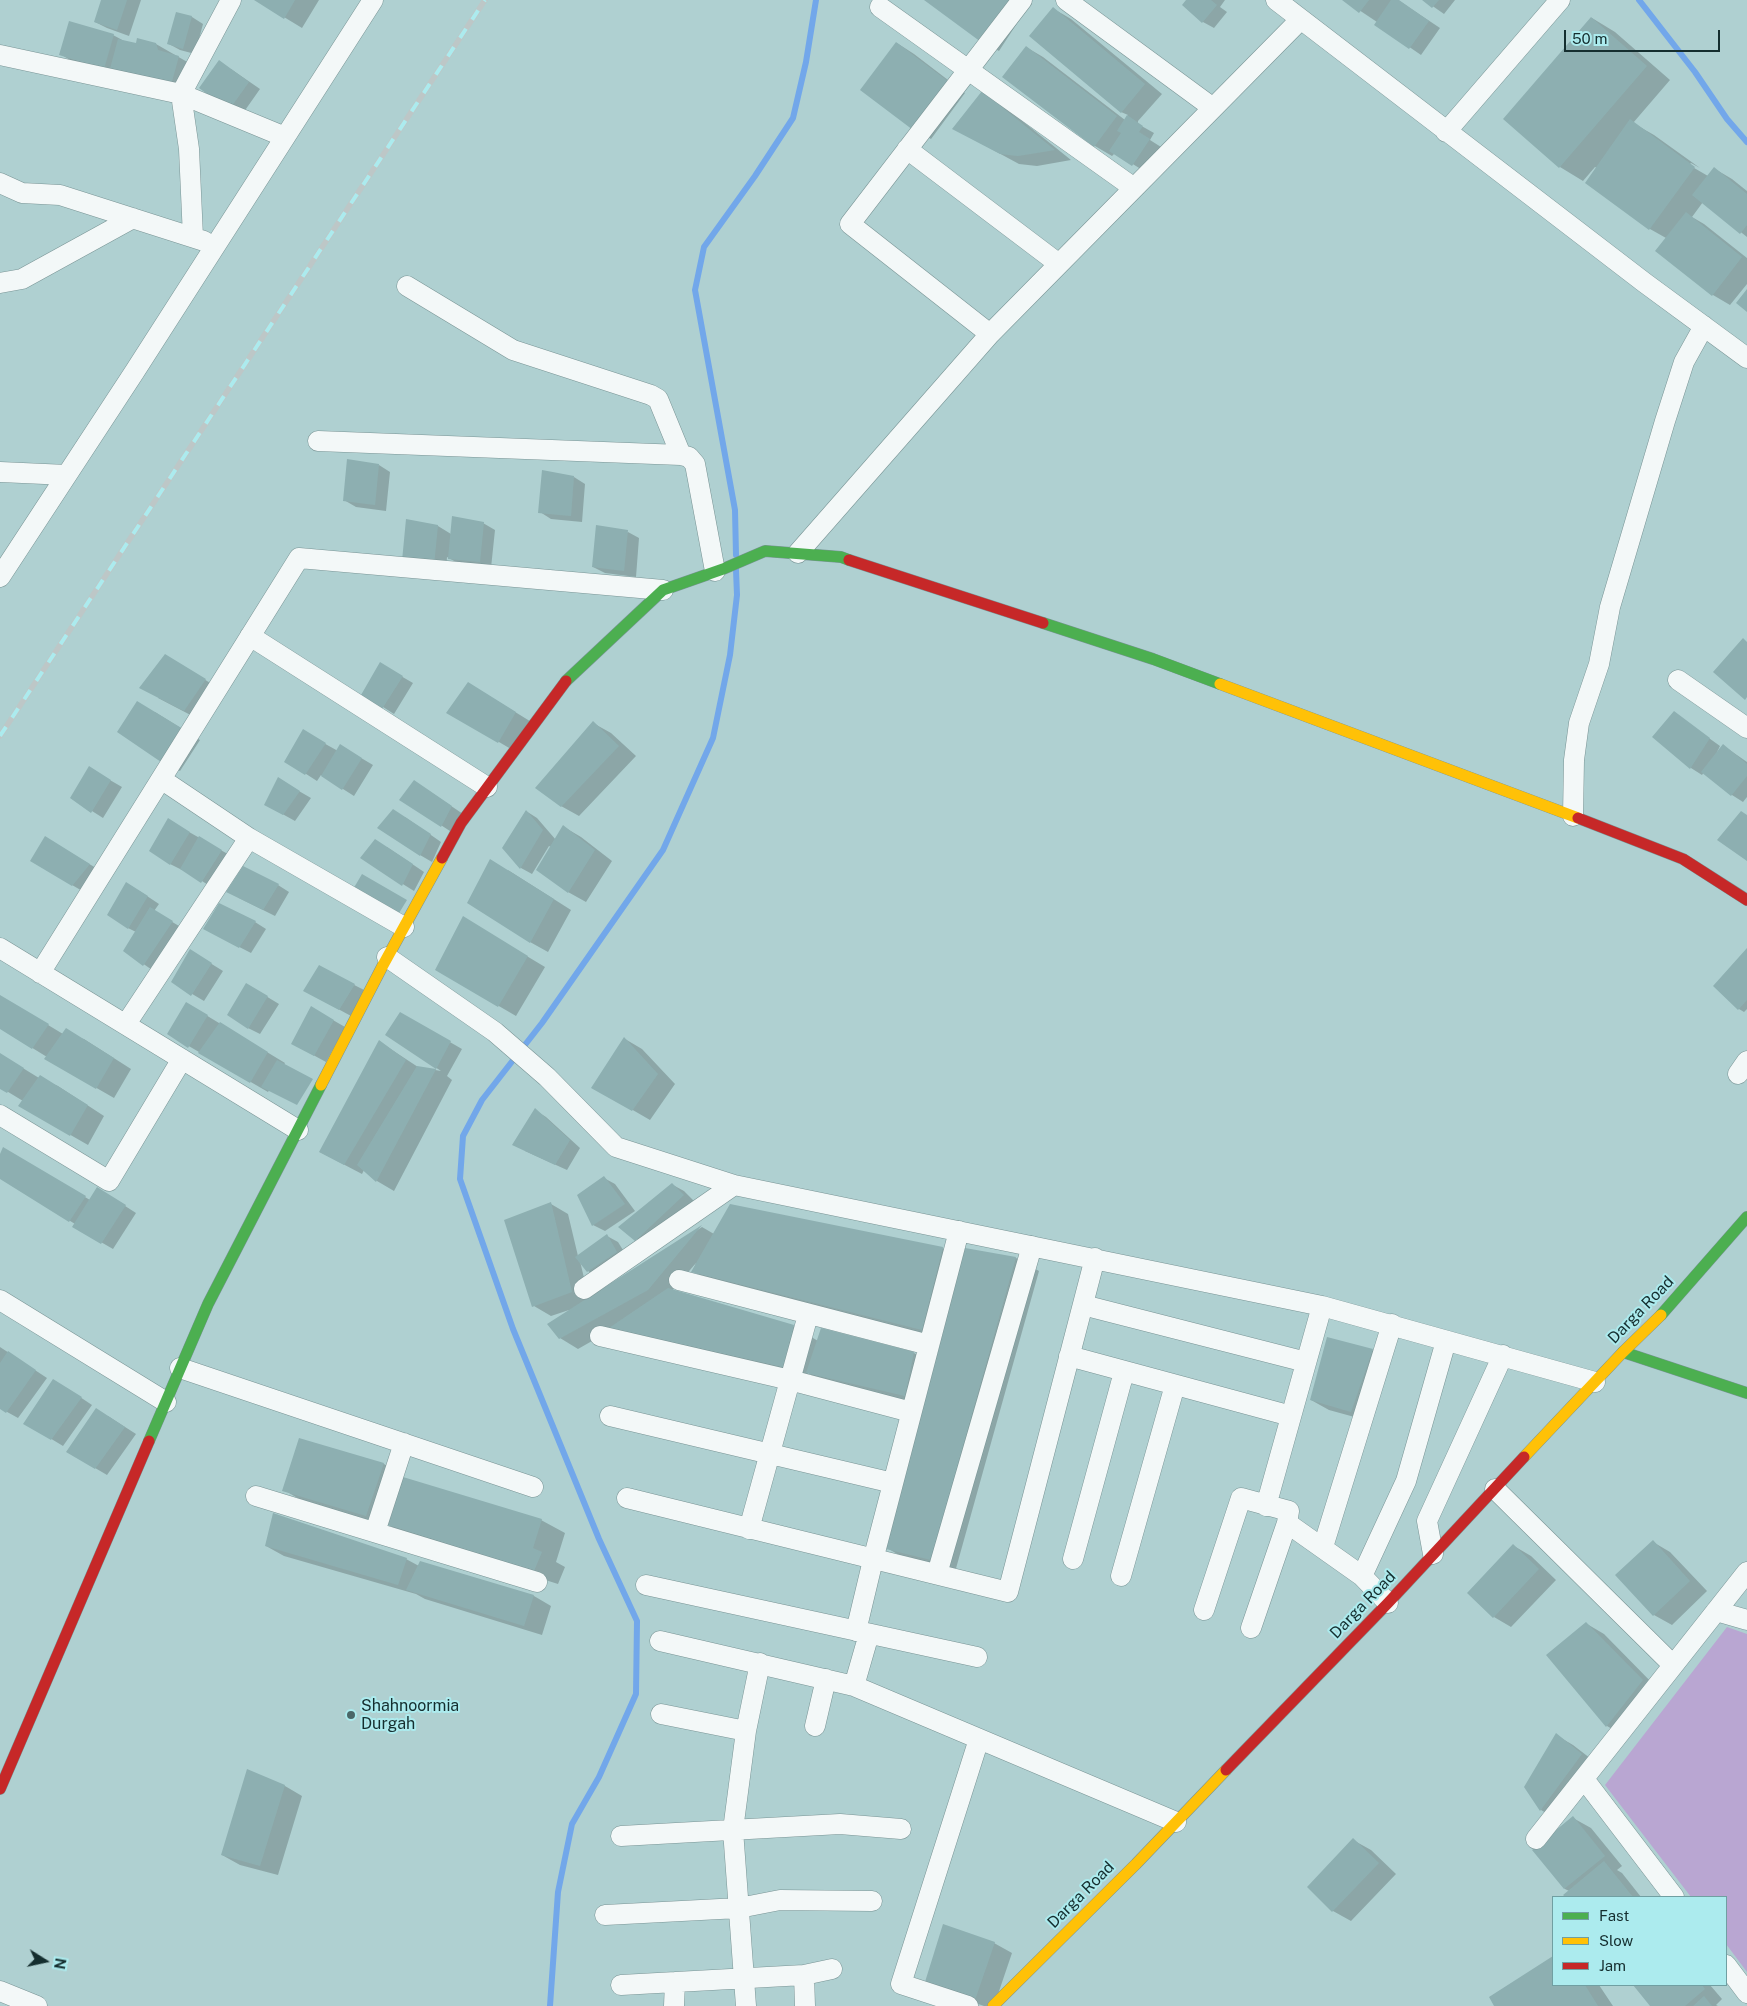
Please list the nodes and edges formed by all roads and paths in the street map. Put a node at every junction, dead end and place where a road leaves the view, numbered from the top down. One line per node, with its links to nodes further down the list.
1 (231, 0): 11 (street)
2 (373, 0): 14 (street)
3 (1022, 0): 10 (street)
4 (1066, 0): 12 (street)
5 (1276, 0): 8 (street)
6 (1560, 0): 13 (street)
7 (880, 7): 10 (street)
8 (1301, 19): 12 (street); 13 (street)
9 (0, 56): 11 (street)
10 (968, 70): 15 (street); 17 (street)
11 (181, 94): 14 (street); 19 (street)
12 (1213, 108): 17 (street)
13 (1446, 132): 24 (street)
14 (284, 137): 20 (street)
15 (907, 149): 21 (street); 25 (street)
16 (0, 183): 18 (street)
17 (1134, 188): 21 (street)
18 (132, 218): 19 (street); 22 (street)
19 (193, 238): 20 (street)
20 (216, 245): 30 (street)
21 (1059, 264): 25 (street)
22 (0, 283)
23 (407, 286): 28 (street)
24 (1704, 326): 26 (street); 40 (street)
25 (990, 334): 31 (street)
26 (1747, 358)
27 (318, 441): 28 (street)
28 (680, 456): 32 (street)
29 (0, 472): 30 (street)
30 (67, 475): 33 (street)
31 (798, 553): 32 (street); 40 (street)
32 (719, 570): 34 (street)
33 (1, 573)
34 (664, 590): 35 (street); 39 (street)
35 (250, 636): 38 (street); 39 (street)
36 (1678, 680): 37 (street)
37 (1747, 728)
38 (161, 779): 41 (street); 46 (street)
39 (487, 787): 43 (street)
40 (1573, 816): 42 (street)
41 (249, 838): 43 (street); 47 (street)
42 (1747, 900)
43 (404, 927): 45 (street)
44 (0, 948): 46 (street)
45 (387, 957): 50 (street); 51 (street)
46 (40, 973): 47 (street)
47 (126, 1024): 48 (street)
48 (182, 1059): 49 (street); 50 (street)
49 (0, 1115)
50 (298, 1130): 70 (street)
51 (734, 1185): 53 (street); 57 (street)
52 (1747, 1218): 66 (street, Darga Road)
53 (959, 1231): 54 (street); 65 (street)
54 (1032, 1246): 55 (street); 96 (street)
55 (1095, 1258): 59 (street); 60 (street)
56 (679, 1280): 61 (street)
57 (584, 1289)
58 (0, 1300): 76 (street)
59 (1083, 1306): 68 (street); 69 (street)
60 (1322, 1306): 62 (street); 69 (street)
61 (808, 1315): 65 (street); 72 (street)
62 (1392, 1324): 64 (street); 91 (street)
63 (600, 1336): 72 (street)
64 (1446, 1341): 67 (street); 98 (street)
65 (929, 1345): 77 (street)
66 (1623, 1352): 73 (street, Darga Road); 75 (street)
67 (1503, 1355): 73 (street); 92 (street)
68 (1069, 1356): 71 (street); 96 (street)
69 (1306, 1362): 79 (street)
70 (180, 1368): 76 (street); 80 (street)
71 (1124, 1372): 74 (street); 94 (street)
72 (790, 1380): 77 (street); 81 (street)
73 (1595, 1382): 84 (street, Darga Road)
74 (1175, 1385): 79 (street); 97 (street)
75 (1747, 1394)
76 (166, 1402): 118 (street)
77 (911, 1412): 82 (street)
78 (610, 1416): 81 (street)
79 (1291, 1416): 87 (street)
80 (404, 1443): 83 (street); 90 (street)
81 (770, 1454): 82 (street); 89 (street)
82 (893, 1483): 93 (street)
83 (533, 1486)
84 (1495, 1489): 92 (street, Darga Road); 110 (street)
85 (256, 1496): 90 (street)
86 (627, 1498): 89 (street)
87 (1266, 1506): 88 (street); 102 (street)
88 (1287, 1523): 91 (street); 105 (street)
89 (749, 1529): 93 (street)
90 (375, 1532): 99 (street)
91 (1323, 1547): 98 (street)
92 (1434, 1554): 101 (street, Darga Road)
93 (872, 1560): 96 (street); 106 (street)
94 (1073, 1560)
95 (1747, 1572): 103 (street)
96 (937, 1574)
97 (1121, 1576)
98 (1362, 1576): 101 (street)
99 (537, 1582)
100 (646, 1585): 106 (street)
101 (1388, 1603): 119 (street, Darga Road)
102 (1204, 1610)
103 (1716, 1611): 104 (street); 110 (street)
104 (1747, 1620)
105 (1251, 1628)
106 (862, 1633): 108 (street); 112 (street)
107 (660, 1640): 109 (street)
108 (977, 1656)
109 (760, 1662): 111 (street); 115 (street)
110 (1673, 1665): 117 (street)
111 (826, 1680): 112 (street); 114 (street)
112 (854, 1686): 116 (street)
113 (661, 1714): 115 (street)
114 (816, 1726)
115 (746, 1731): 121 (street)
116 (979, 1739): 119 (street); 140 (street)
117 (1584, 1779): 123 (street); 124 (street)
118 (0, 1789)
119 (1176, 1822): 141 (street, Darga Road)
120 (901, 1829): 121 (street)
121 (733, 1830): 122 (street); 126 (street)
122 (621, 1836)
123 (1536, 1839)
124 (1673, 1896)
125 (872, 1901): 126 (street)
126 (739, 1908): 127 (street); 131 (street)
127 (605, 1915)
128 (1727, 1966): 135 (street)
129 (832, 1969): 130 (street)
130 (804, 1975): 131 (street); 139 (street)
131 (743, 1979): 132 (street); 138 (street)
132 (675, 1982): 133 (street); 137 (street)
133 (622, 1985)
134 (0, 1991): 136 (street)
135 (1747, 1993)
136 (37, 2006)
137 (674, 2006)
138 (746, 2006)
139 (805, 2006)
140 (968, 2006)
141 (993, 2006)

